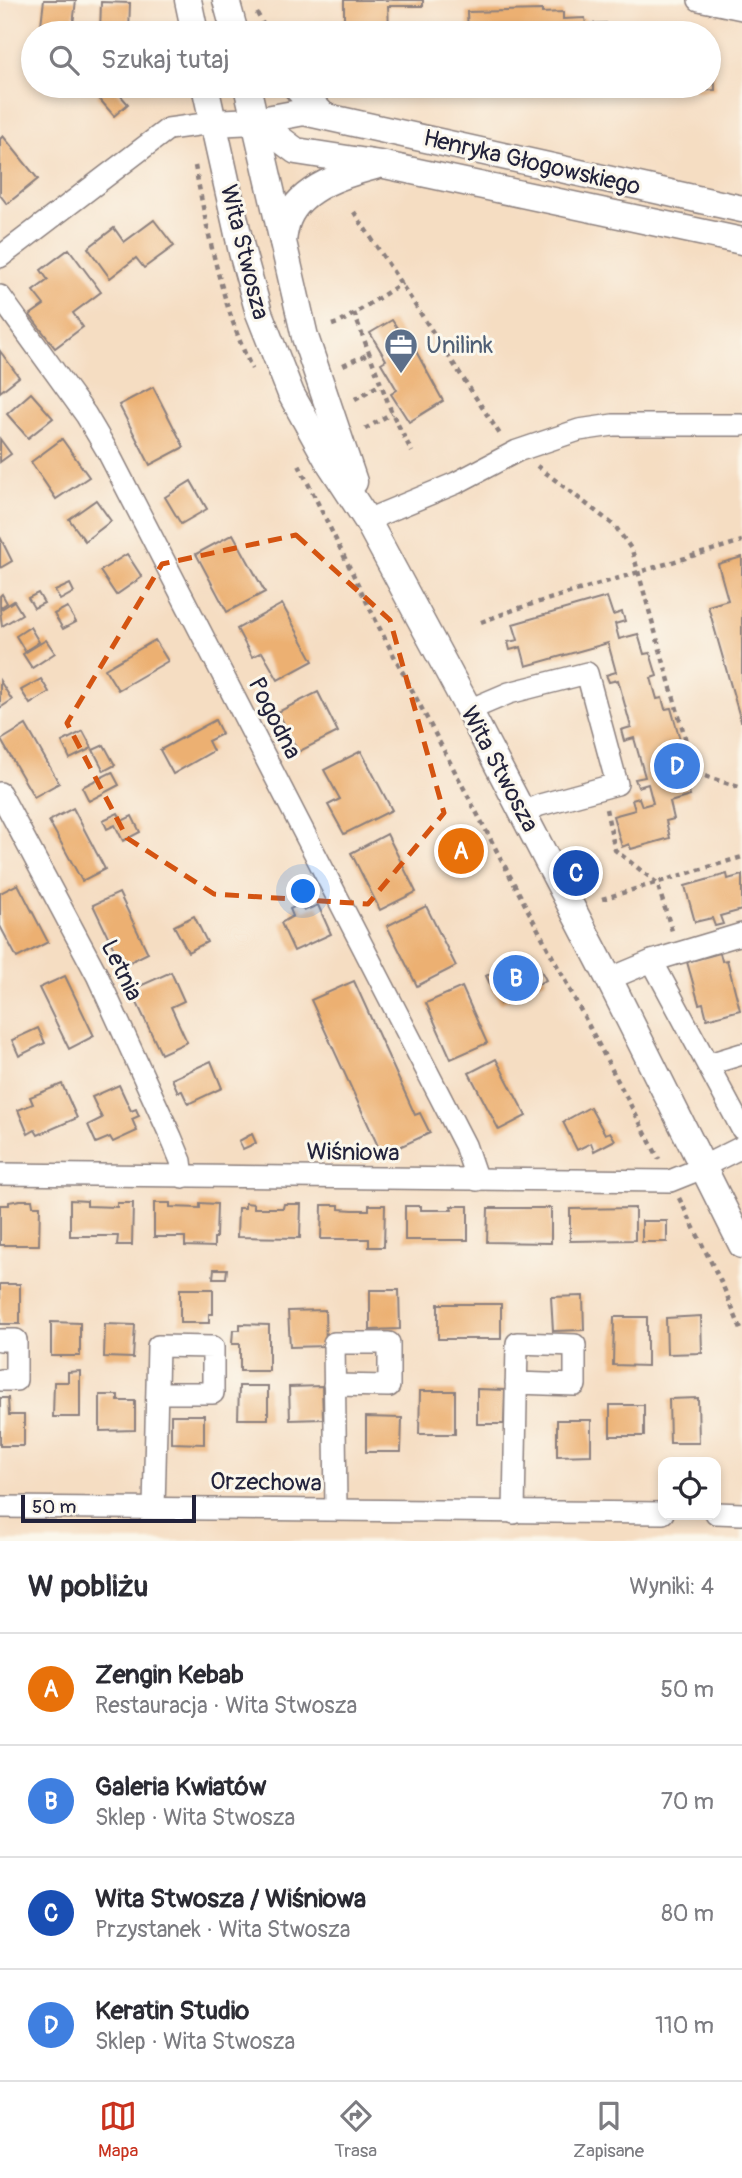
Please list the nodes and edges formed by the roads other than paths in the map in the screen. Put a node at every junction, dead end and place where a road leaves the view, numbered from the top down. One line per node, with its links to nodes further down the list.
1 (188, 0): 4 (street)
2 (699, 0): 3 (street)
3 (742, 9)
4 (192, 21)
5 (203, 98): 10 (street, Wita Stwosza)
6 (250, 98): 9 (street, Wita Stwosza)
7 (307, 98): 8 (street)
8 (323, 115): 9 (street, Henryka Głogowskiego); 12 (street, Henryka Głogowskiego)
9 (256, 121): 10 (street, Henryka Głogowskiego); 11 (street, Henryka Głogowskiego); 13 (street, Wita Stwosza)
10 (199, 124): 15 (street); 18 (street, Wita Stwosza)
11 (380, 164): 13 (street); 14 (street, Henryka Głogowskiego)
12 (742, 209)
13 (283, 241): 18 (street, Wita Stwosza)
14 (742, 241)
15 (0, 257)
16 (0, 296): 32 (street, Pogodna)
17 (742, 425): 18 (street)
18 (367, 520): 19 (street, Wita Stwosza)
19 (469, 710): 21 (street, Wita Stwosza); 21 (street)
20 (0, 793): 31 (street, Letnia)
21 (523, 812): 24 (street, Wita Stwosza)
22 (742, 934): 23 (street)
23 (652, 961): 24 (street); 26 (street)
24 (609, 979): 29 (street, Wita Stwosza)
25 (742, 1054): 26 (street)
26 (709, 1064): 27 (street)
27 (742, 1129)
28 (742, 1147): 29 (street, Wiśniowa)
29 (703, 1167): 32 (street, Wiśniowa); 33 (street, Wita Stwosza)
30 (0, 1174): 31 (street, Wiśniowa)
31 (183, 1177): 32 (street, Wiśniowa)
32 (477, 1180)
33 (742, 1245)
34 (0, 1340): 35 (street)
35 (0, 1380)
36 (516, 1383): 42 (street)
37 (334, 1385): 41 (street, Orzechowa)
38 (157, 1393): 40 (street)
39 (0, 1507): 40 (street, Orzechowa)
40 (153, 1507): 41 (street, Orzechowa)
41 (336, 1509): 42 (street, Orzechowa)
42 (514, 1513): 43 (street, Orzechowa)
43 (658, 1513)
44 (721, 1513): 45 (street)
45 (742, 1514)

